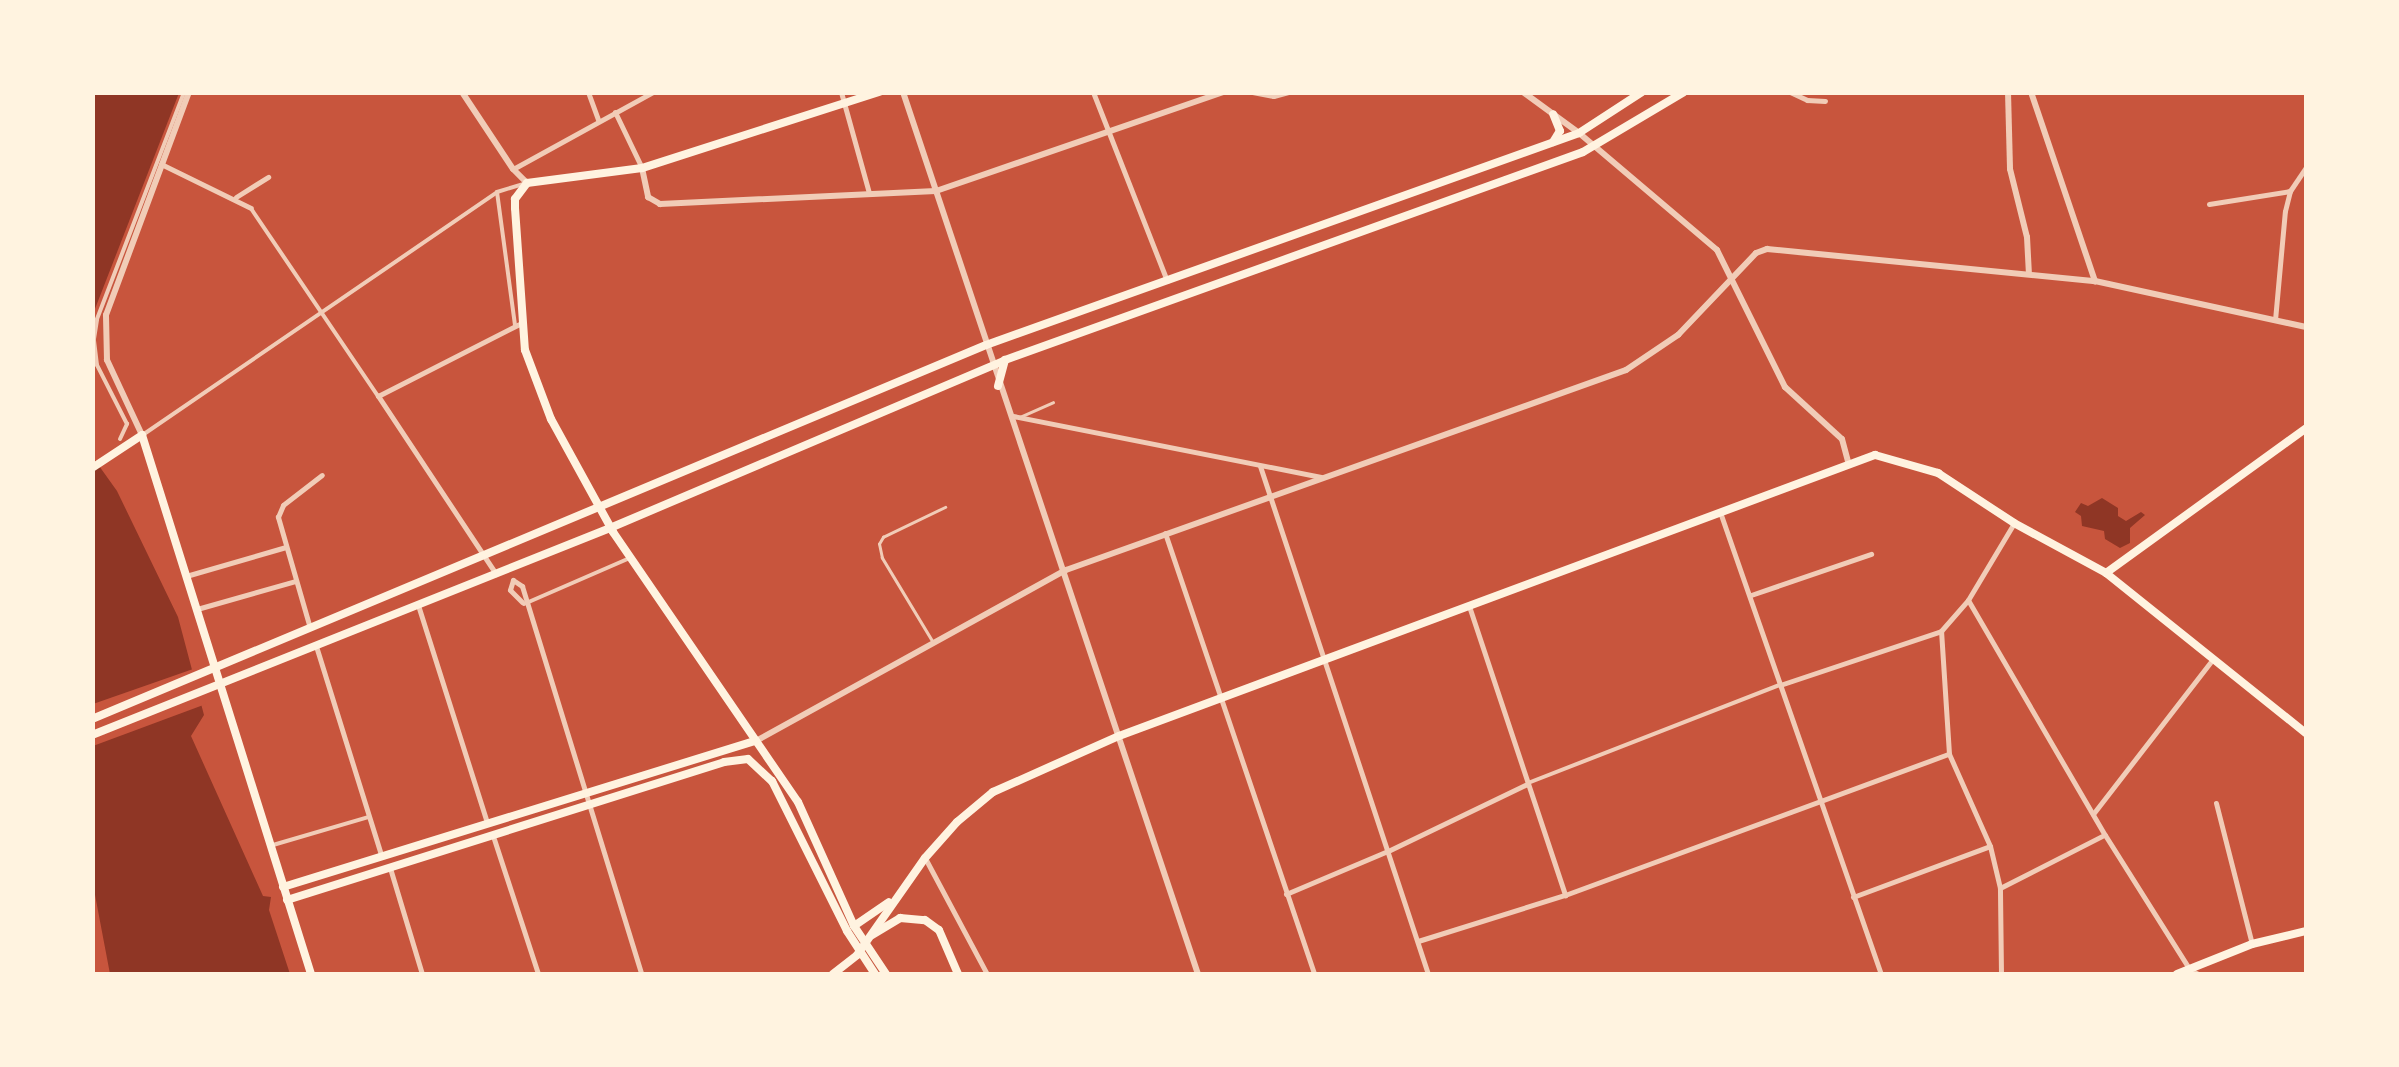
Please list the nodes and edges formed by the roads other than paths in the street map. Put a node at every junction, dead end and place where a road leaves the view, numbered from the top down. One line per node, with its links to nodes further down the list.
1 (186, 92): 27 (street); 57 (street)
2 (462, 92): 30 (street)
3 (588, 92): 22 (street)
4 (652, 92): 20 (street)
5 (841, 92): 19 (street)
6 (880, 92): 19 (main road)
7 (903, 92): 34 (street)
8 (1093, 92): 23 (street)
9 (1223, 92): 23 (street)
10 (1253, 92): 17 (street)
11 (1524, 92): 21 (street)
12 (1642, 92): 24 (main road)
13 (1684, 92): 26 (main road)
14 (1790, 92): 18 (street)
15 (2008, 92): 40 (street)
16 (2032, 92): 43 (street)
17 (1288, 93)
18 (1825, 101)
19 (844, 103): 29 (main road); 36 (street)
20 (615, 112): 22 (street); 29 (street)
21 (1553, 114): 24 (street); 25 (main road)
22 (598, 120): 30 (street)
23 (1108, 130): 34 (street); 42 (street)
24 (1579, 133): 25 (main road); 26 (street)
25 (1552, 142): 42 (main road)
26 (1596, 146): 41 (street); 49 (main road)
27 (161, 164): 37 (street); 56 (street)
28 (2306, 166): 33 (street)
29 (642, 168): 32 (main road); 36 (street)
30 (513, 169): 32 (street)
31 (268, 178): 37 (street)
32 (528, 183): 35 (street); 46 (main road)
33 (2290, 190): 38 (street); 45 (street)
34 (936, 191): 36 (street); 48 (street)
35 (497, 192): 44 (street); 46 (street)
36 (869, 193)
37 (235, 198): 39 (street)
38 (2209, 204)
39 (251, 208): 44 (street)
40 (2029, 274): 41 (street); 43 (street)
41 (1734, 276): 58 (street); 62 (street)
42 (1167, 280): 48 (main road)
43 (2096, 282): 45 (street)
44 (320, 309): 52 (street); 56 (street)
45 (2275, 320): 47 (street)
46 (518, 324): 52 (street); 65 (main road)
47 (2306, 327)
48 (986, 346): 50 (street); 65 (main road)
49 (1005, 360): 50 (main road); 51 (main road)
50 (992, 366): 51 (street); 68 (main road)
51 (998, 386): 54 (street)
52 (378, 396): 72 (street)
53 (1052, 402): 54 (lane)
54 (1014, 417): 59 (street); 74 (street)
55 (2306, 428): 75 (main road)
56 (142, 434): 57 (main road); 77 (main road)
57 (122, 443): 60 (main road)
58 (1848, 461): 66 (main road); 67 (main road)
59 (1260, 466): 62 (street); 63 (street)
60 (92, 468)
61 (322, 475): 70 (street)
62 (1324, 478): 63 (street)
63 (1270, 496): 69 (street); 90 (street)
64 (945, 507): 87 (lane)
65 (600, 509): 68 (main road); 72 (main road)
66 (1720, 510): 79 (street); 83 (main road)
67 (2014, 523): 75 (main road); 80 (street)
68 (610, 528): 73 (main road); 76 (main road)
69 (1165, 534): 74 (street); 94 (street)
70 (286, 547): 77 (street); 78 (street)
71 (1871, 554): 79 (street)
72 (485, 557): 76 (street); 85 (main road)
73 (630, 558): 81 (street); 99 (main road)
74 (1066, 570): 87 (street); 98 (street)
75 (2106, 573): 89 (main road)
76 (496, 574): 82 (main road)
77 (186, 576): 84 (main road)
78 (296, 581): 84 (street); 85 (street)
79 (1751, 595): 92 (street)
80 (1968, 600): 86 (street); 106 (street)
81 (524, 604): 102 (street)
82 (418, 605): 88 (main road); 108 (street)
83 (1468, 606): 90 (main road); 101 (street)
84 (197, 609): 91 (main road)
85 (311, 630): 91 (main road)
86 (1941, 631): 92 (street); 100 (street)
87 (932, 642): 99 (street)
88 (316, 646): 93 (main road); 107 (street)
89 (2215, 656): 96 (main road); 106 (street)
90 (1324, 659): 94 (main road); 113 (street)
91 (216, 671): 93 (main road); 95 (main road)
92 (1780, 685): 101 (street); 103 (street)
93 (221, 686): 97 (main road); 111 (main road)
94 (1220, 701): 98 (main road); 119 (street)
95 (92, 719)
96 (2306, 733)
97 (92, 735)
98 (1119, 736): 115 (main road); 139 (street)
99 (756, 741): 102 (main road); 124 (main road)
100 (1949, 754): 103 (street); 112 (street)
101 (1528, 784): 113 (street); 120 (street)
102 (585, 794): 105 (street); 108 (main road)
103 (1820, 802): 120 (street); 121 (street)
104 (2216, 804): 128 (street)
105 (590, 806): 110 (main road); 124 (main road); 133 (street)
106 (2093, 814): 109 (street)
107 (369, 816): 111 (street); 114 (street)
108 (487, 823): 114 (main road)
109 (2105, 835): 118 (street); 129 (street)
110 (494, 839): 116 (main road); 132 (street)
111 (270, 846): 117 (main road)
112 (1990, 846): 118 (street); 121 (street)
113 (1388, 852): 119 (street); 126 (street)
114 (380, 855): 117 (main road)
115 (925, 858): 123 (main road); 138 (street)
116 (390, 868): 122 (main road); 131 (street)
117 (284, 887): 122 (main road)
118 (2000, 888): 143 (street)
119 (1286, 894): 140 (street)
120 (1566, 895): 126 (street)
121 (1853, 897): 142 (street)
122 (288, 900): 130 (main road)
123 (893, 900): 124 (main road); 127 (main road)
124 (851, 929): 127 (main road)
125 (2306, 931): 128 (main road)
126 (1418, 942): 141 (street)
127 (864, 944): 134 (main road); 135 (main road); 136 (main road); 137 (main road)
128 (2252, 944): 129 (main road)
129 (2194, 972): 144 (main road)
130 (310, 974)
131 (422, 974)
132 (538, 974)
133 (641, 974)
134 (834, 974)
135 (875, 974)
136 (886, 974)
137 (958, 974)
138 (987, 974)
139 (1198, 974)
140 (1314, 974)
141 (1428, 974)
142 (1881, 974)
143 (2001, 974)
144 (2177, 974)

